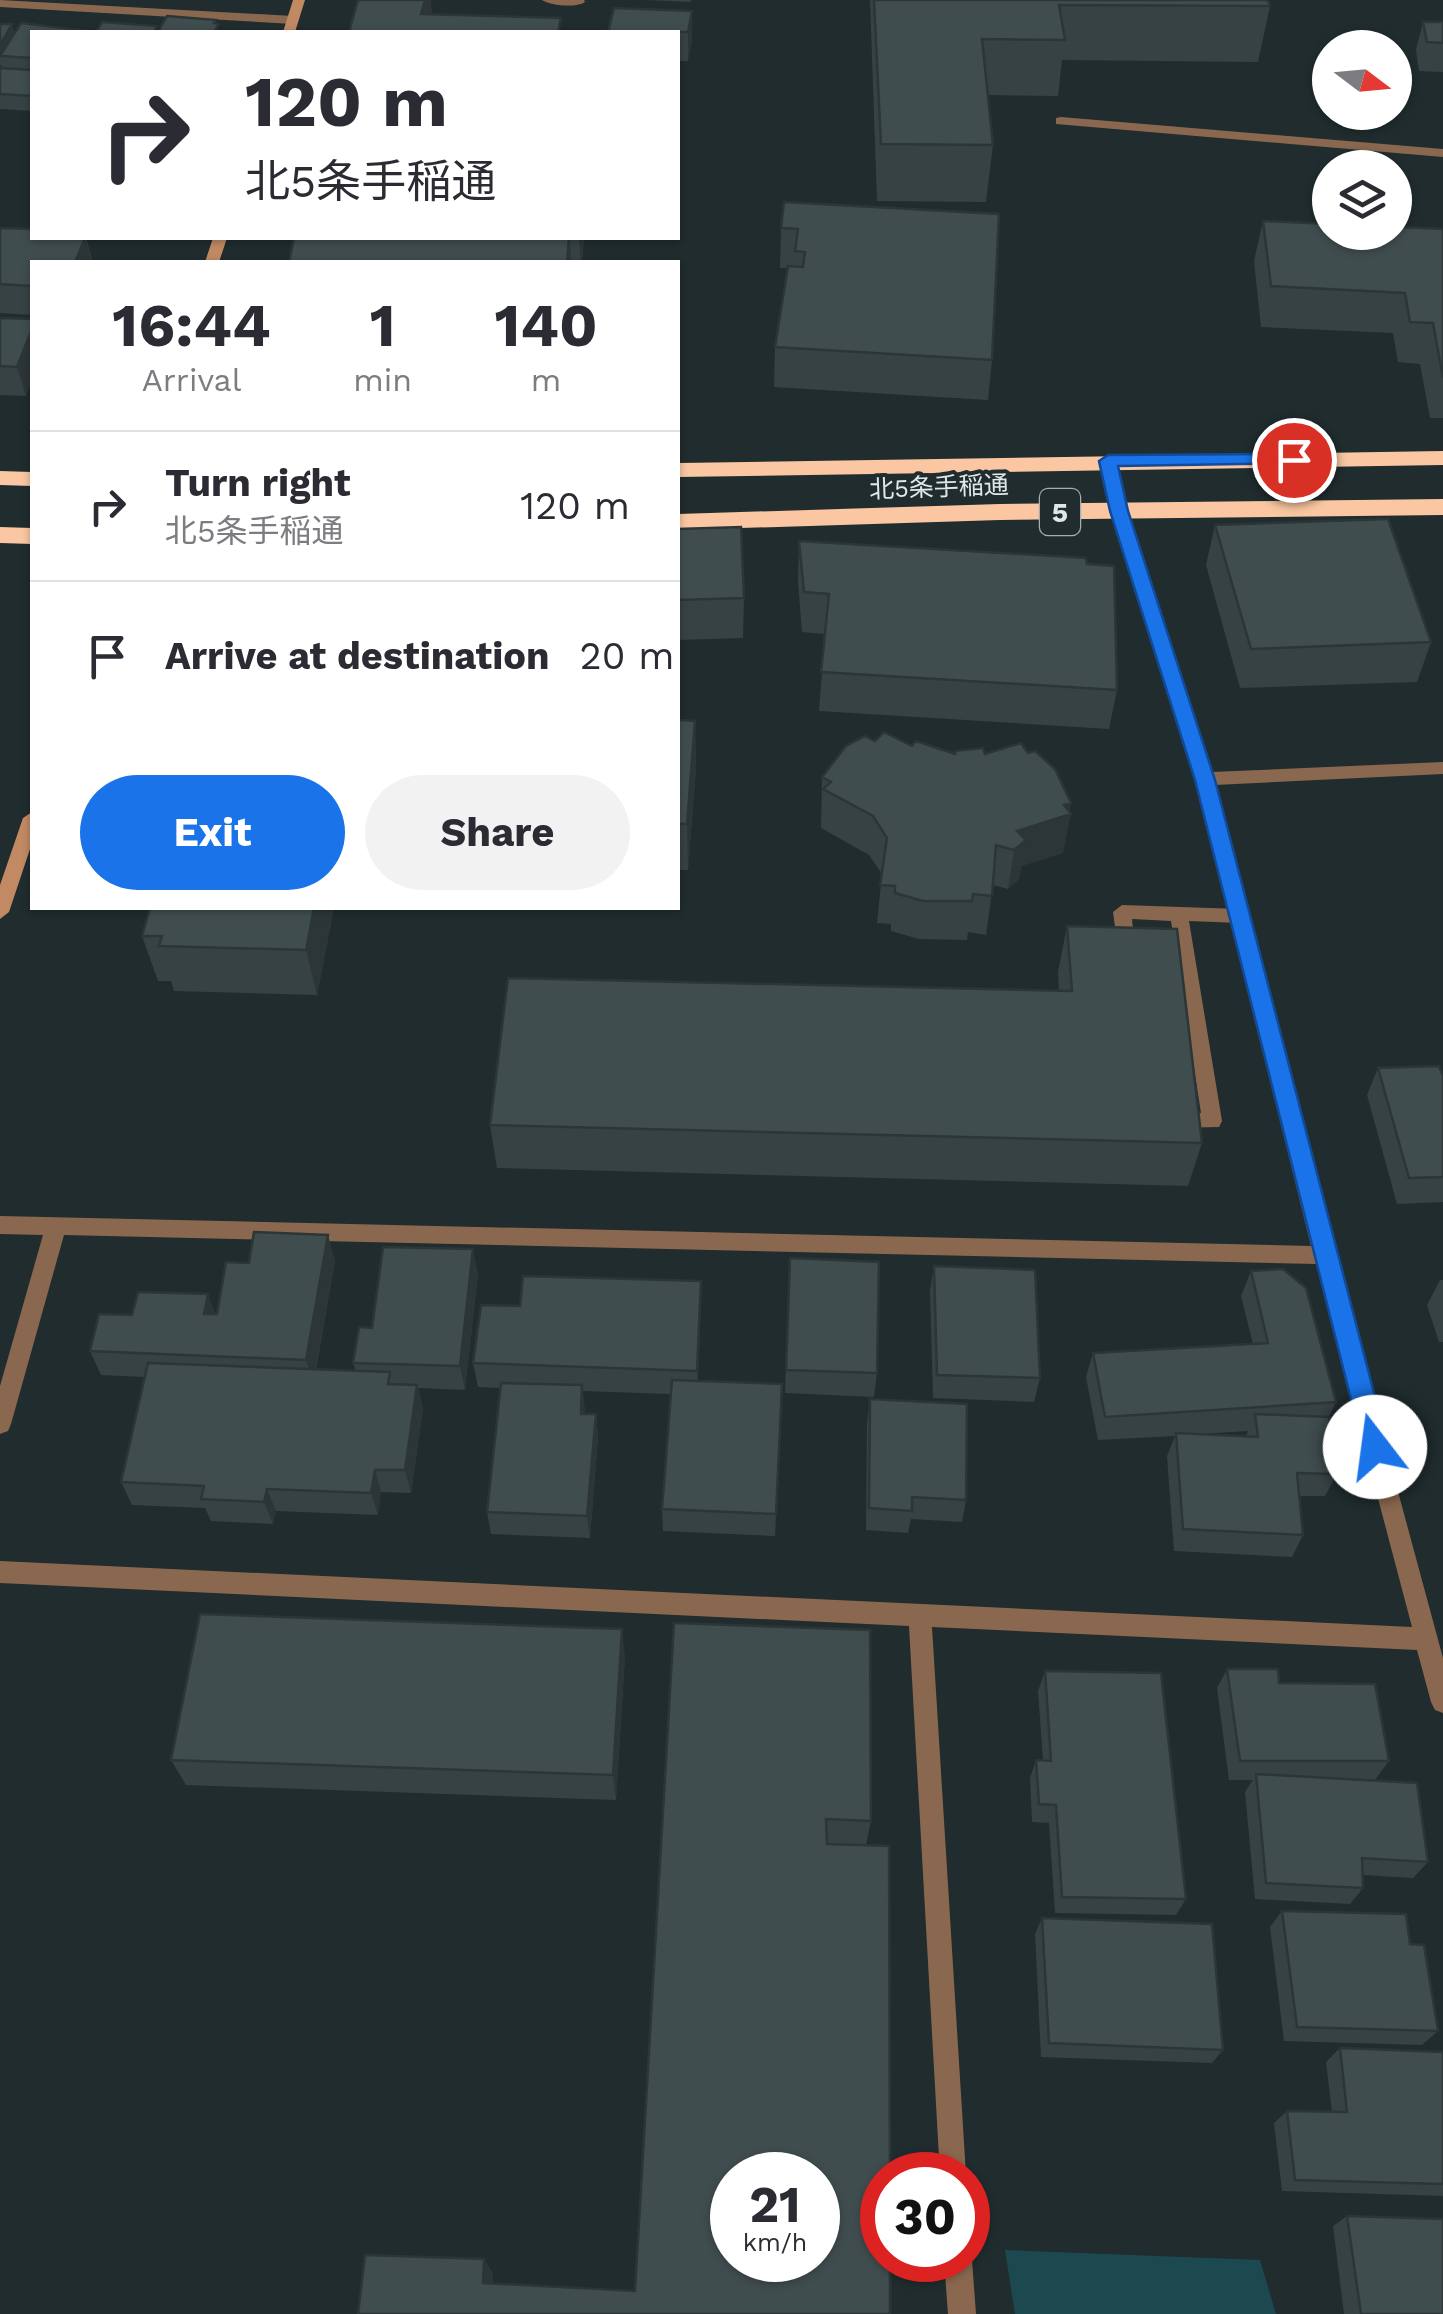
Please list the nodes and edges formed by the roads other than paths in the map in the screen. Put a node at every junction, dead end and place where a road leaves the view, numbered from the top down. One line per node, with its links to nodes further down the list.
1 (299, 0): 5 (street)
2 (548, 0): 3 (street)
3 (579, 2)
4 (0, 3): 5 (street)
5 (291, 26)
6 (1061, 120): 7 (street)
7 (1443, 153)
8 (1443, 458): 9 (highway, 北5条手稲通 / 5)
9 (1108, 461): 10 (highway, 北5条手稲通 / 5); 14 (street)
10 (680, 470)
11 (0, 478): 12 (highway)
12 (30, 479)
13 (1443, 507): 14 (highway, 北5条手稲通 / 5)
14 (1119, 511): 15 (highway, 北5条手稲通 / 5); 19 (street)
15 (680, 522)
16 (0, 535): 17 (highway)
17 (30, 536)
18 (1443, 768): 19 (street)
19 (1205, 780): 23 (street)
20 (30, 824): 21 (street)
21 (0, 912)
22 (1180, 914): 23 (street); 24 (street); 25 (street)
23 (1240, 916): 28 (street)
24 (1128, 973)
25 (1180, 1122)
26 (0, 1225): 27 (street)
27 (55, 1228): 28 (street); 29 (street)
28 (1324, 1255): 32 (street)
29 (0, 1424)
30 (0, 1572): 31 (street)
31 (920, 1616): 32 (street); 34 (street)
32 (1426, 1638): 33 (street)
33 (1443, 1702)
34 (952, 2152)
35 (960, 2282): 36 (street)
36 (962, 2314)

